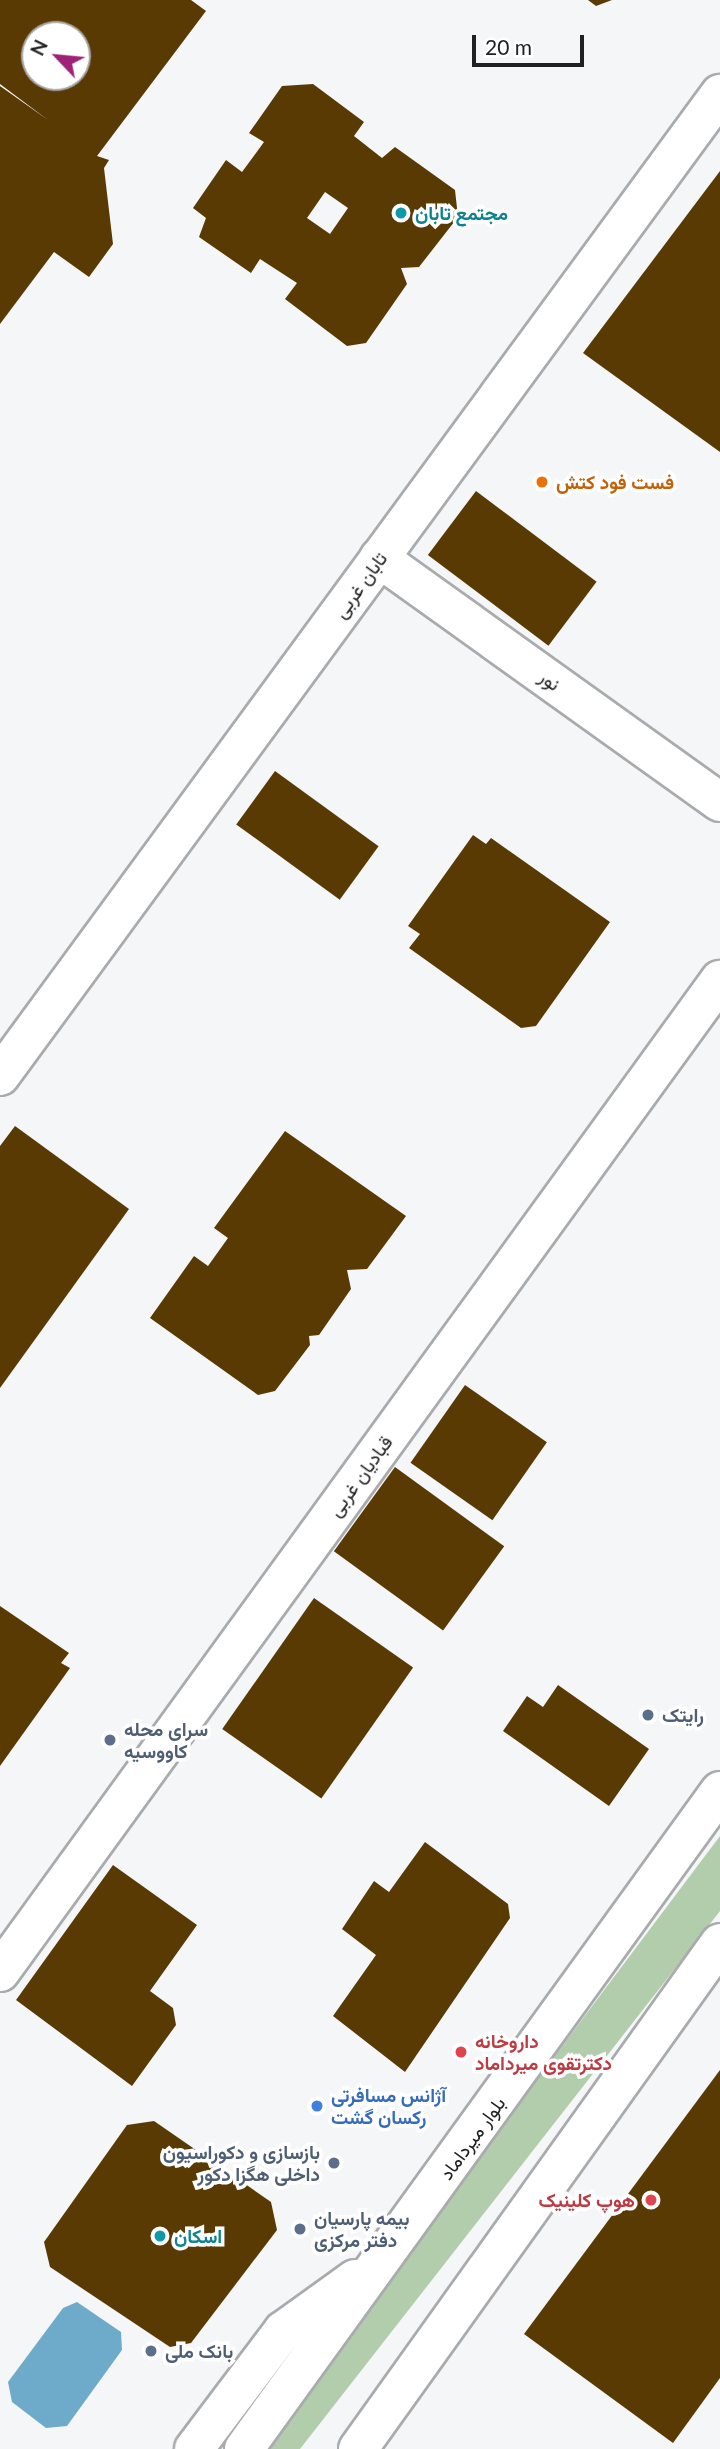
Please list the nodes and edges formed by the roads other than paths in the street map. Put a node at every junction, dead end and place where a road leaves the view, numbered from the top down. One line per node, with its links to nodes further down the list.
1 (720, 94): 2 (street, تابان غربی)
2 (379, 558): 3 (street, نور); 5 (street, تابان غربی)
3 (720, 802)
4 (720, 980): 8 (street, قبادیان غربی)
5 (0, 1076)
6 (720, 1791): 9 (street, بلوار میرداماد)
7 (720, 1943): 10 (street)
8 (0, 1972)
9 (382, 2260): 11 (street); 12 (street, بلوار میرداماد)
10 (405, 2380): 13 (street); 14 (street)
11 (194, 2449)
12 (244, 2449)
13 (327, 2449)
14 (358, 2449)

